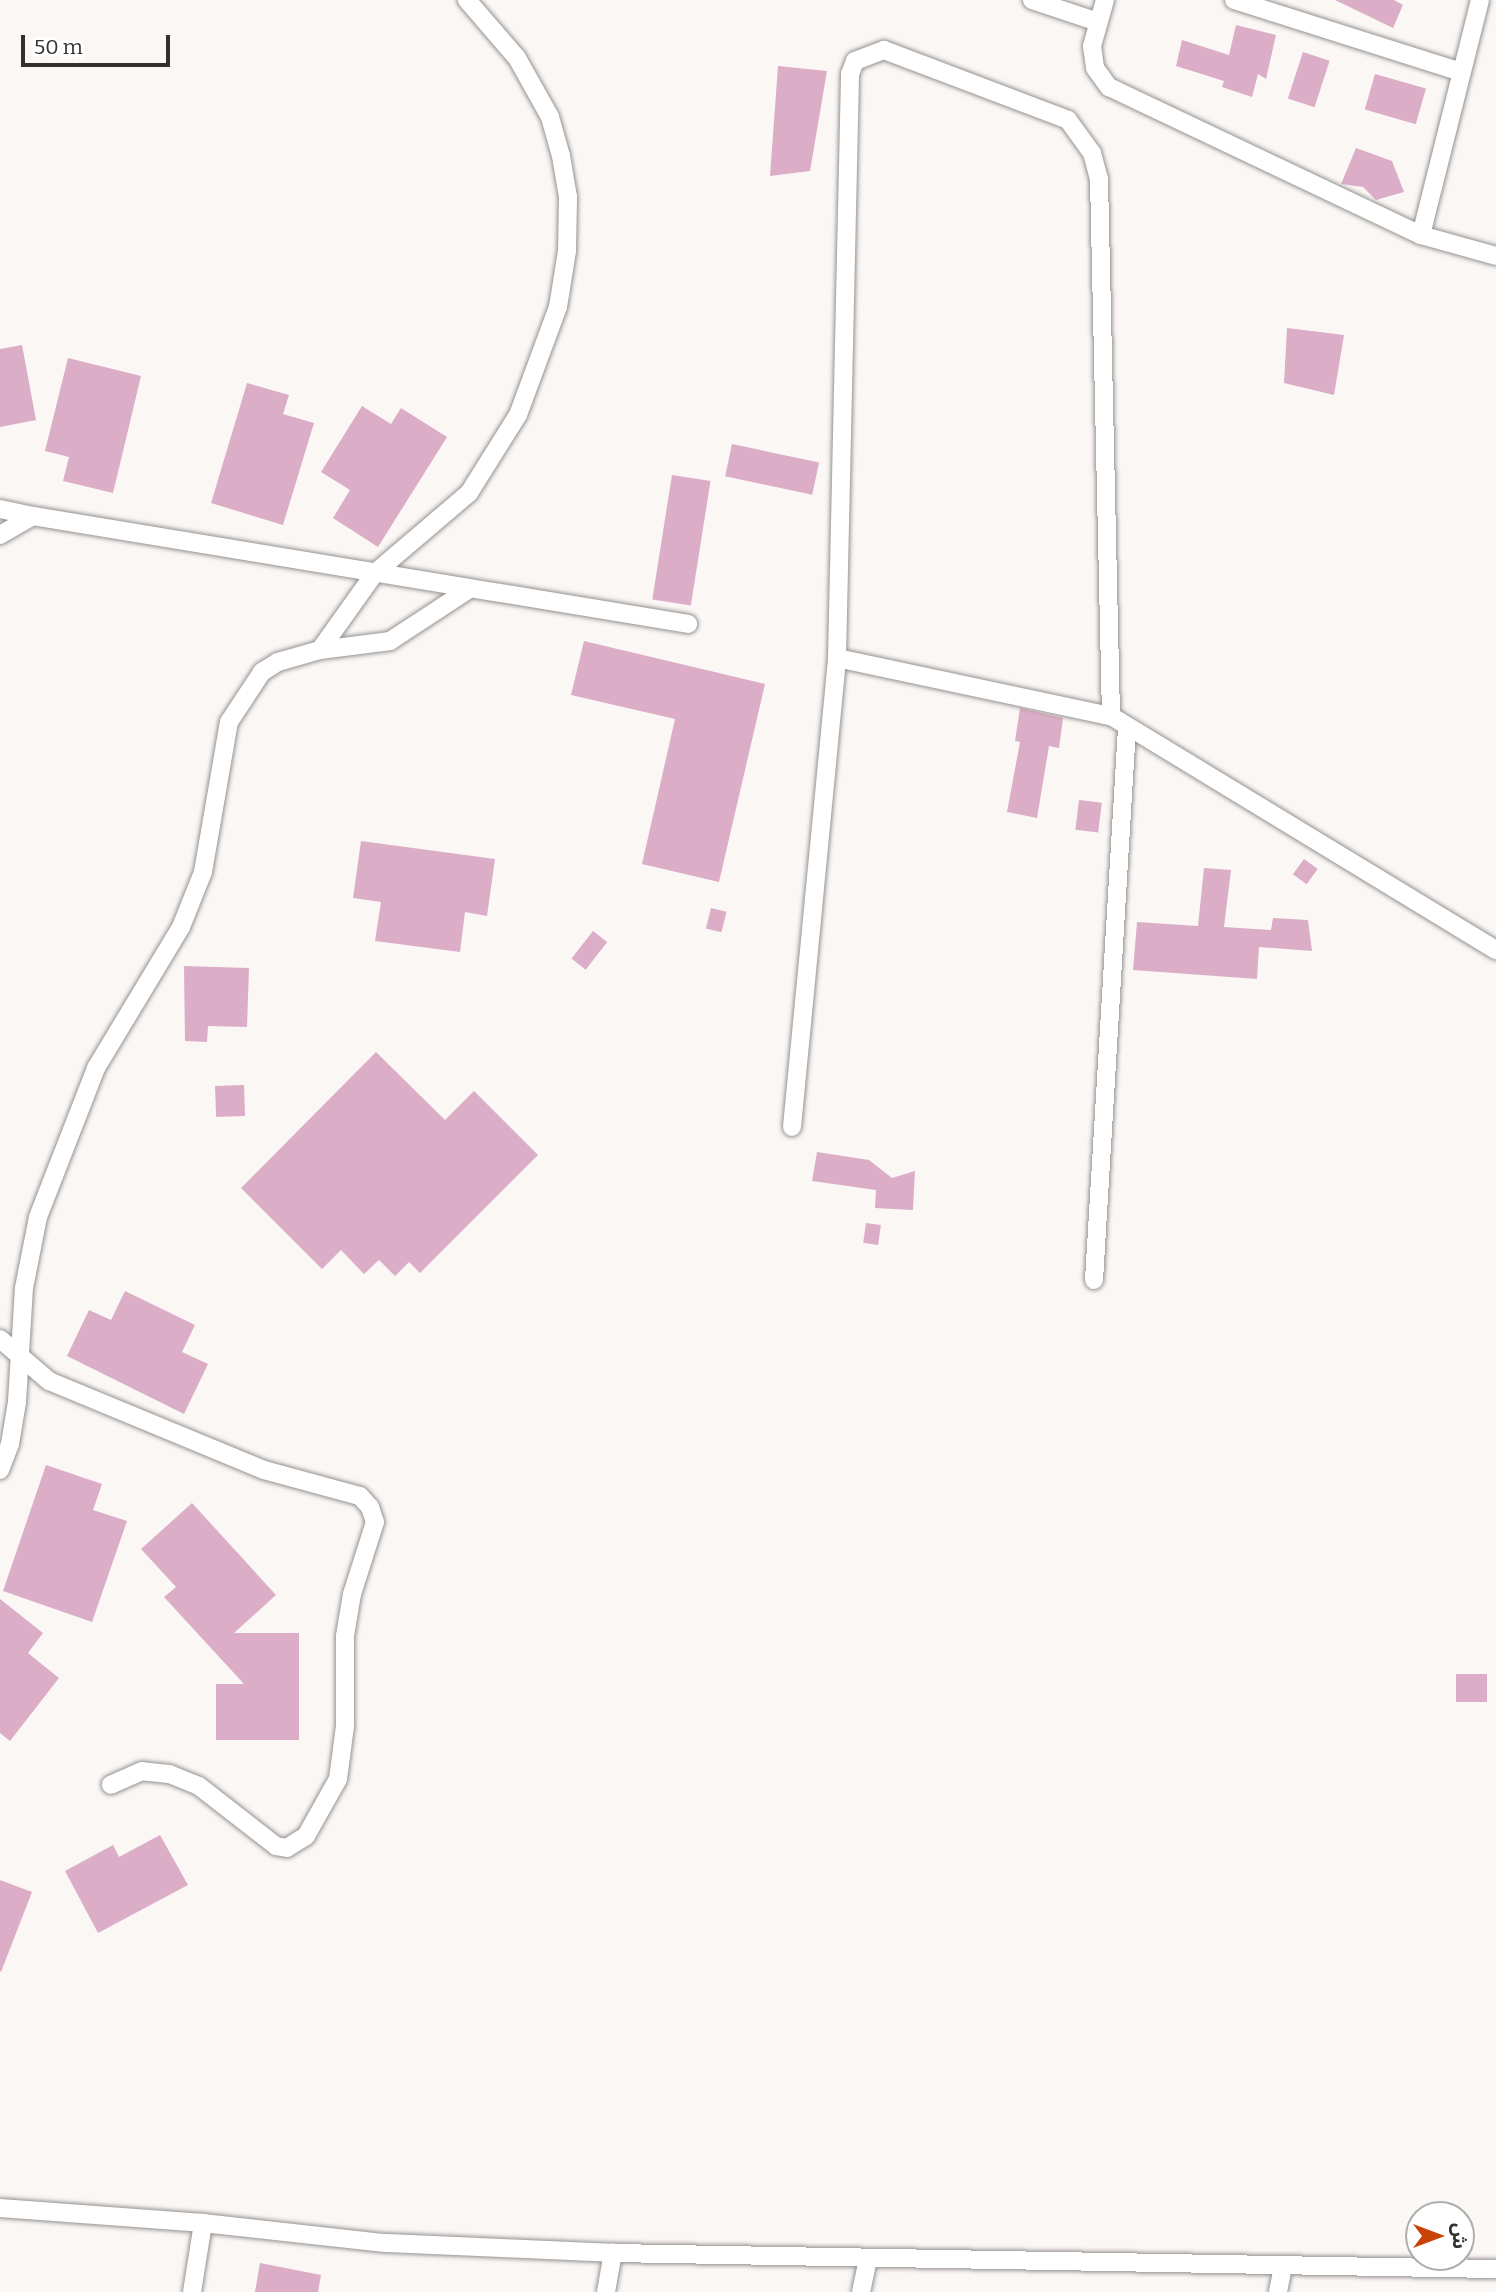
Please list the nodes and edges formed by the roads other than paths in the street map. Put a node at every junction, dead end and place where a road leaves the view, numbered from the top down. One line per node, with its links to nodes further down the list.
1 (467, 0): 13 (street)
2 (1032, 0): 6 (street)
3 (1105, 0): 6 (street)
4 (1234, 0): 7 (street)
5 (1480, 0): 7 (street)
6 (1098, 22): 8 (street)
7 (1461, 72): 8 (street)
8 (1421, 235): 9 (street)
9 (1496, 256)
10 (0, 509): 11 (street)
11 (33, 516): 12 (street); 13 (street)
12 (0, 534)
13 (375, 573): 14 (street); 16 (street)
14 (468, 590): 15 (street); 16 (street)
15 (688, 624)
16 (320, 650): 24 (street)
17 (837, 658): 18 (street); 18 (street); 21 (street)
18 (1111, 716): 19 (street)
19 (1127, 727): 20 (street); 22 (street)
20 (1496, 950)
21 (792, 1127)
22 (1094, 1280)
23 (0, 1339): 24 (street)
24 (17, 1354): 25 (street); 26 (street)
25 (0, 1470)
26 (111, 1785)
27 (0, 2208): 28 (street)
28 (203, 2223): 29 (street); 33 (street)
29 (612, 2253): 30 (street); 34 (street)
30 (868, 2260): 31 (street); 35 (street)
31 (1283, 2266): 32 (street); 36 (street)
32 (1496, 2270)
33 (192, 2292)
34 (606, 2292)
35 (861, 2292)
36 (1278, 2292)

